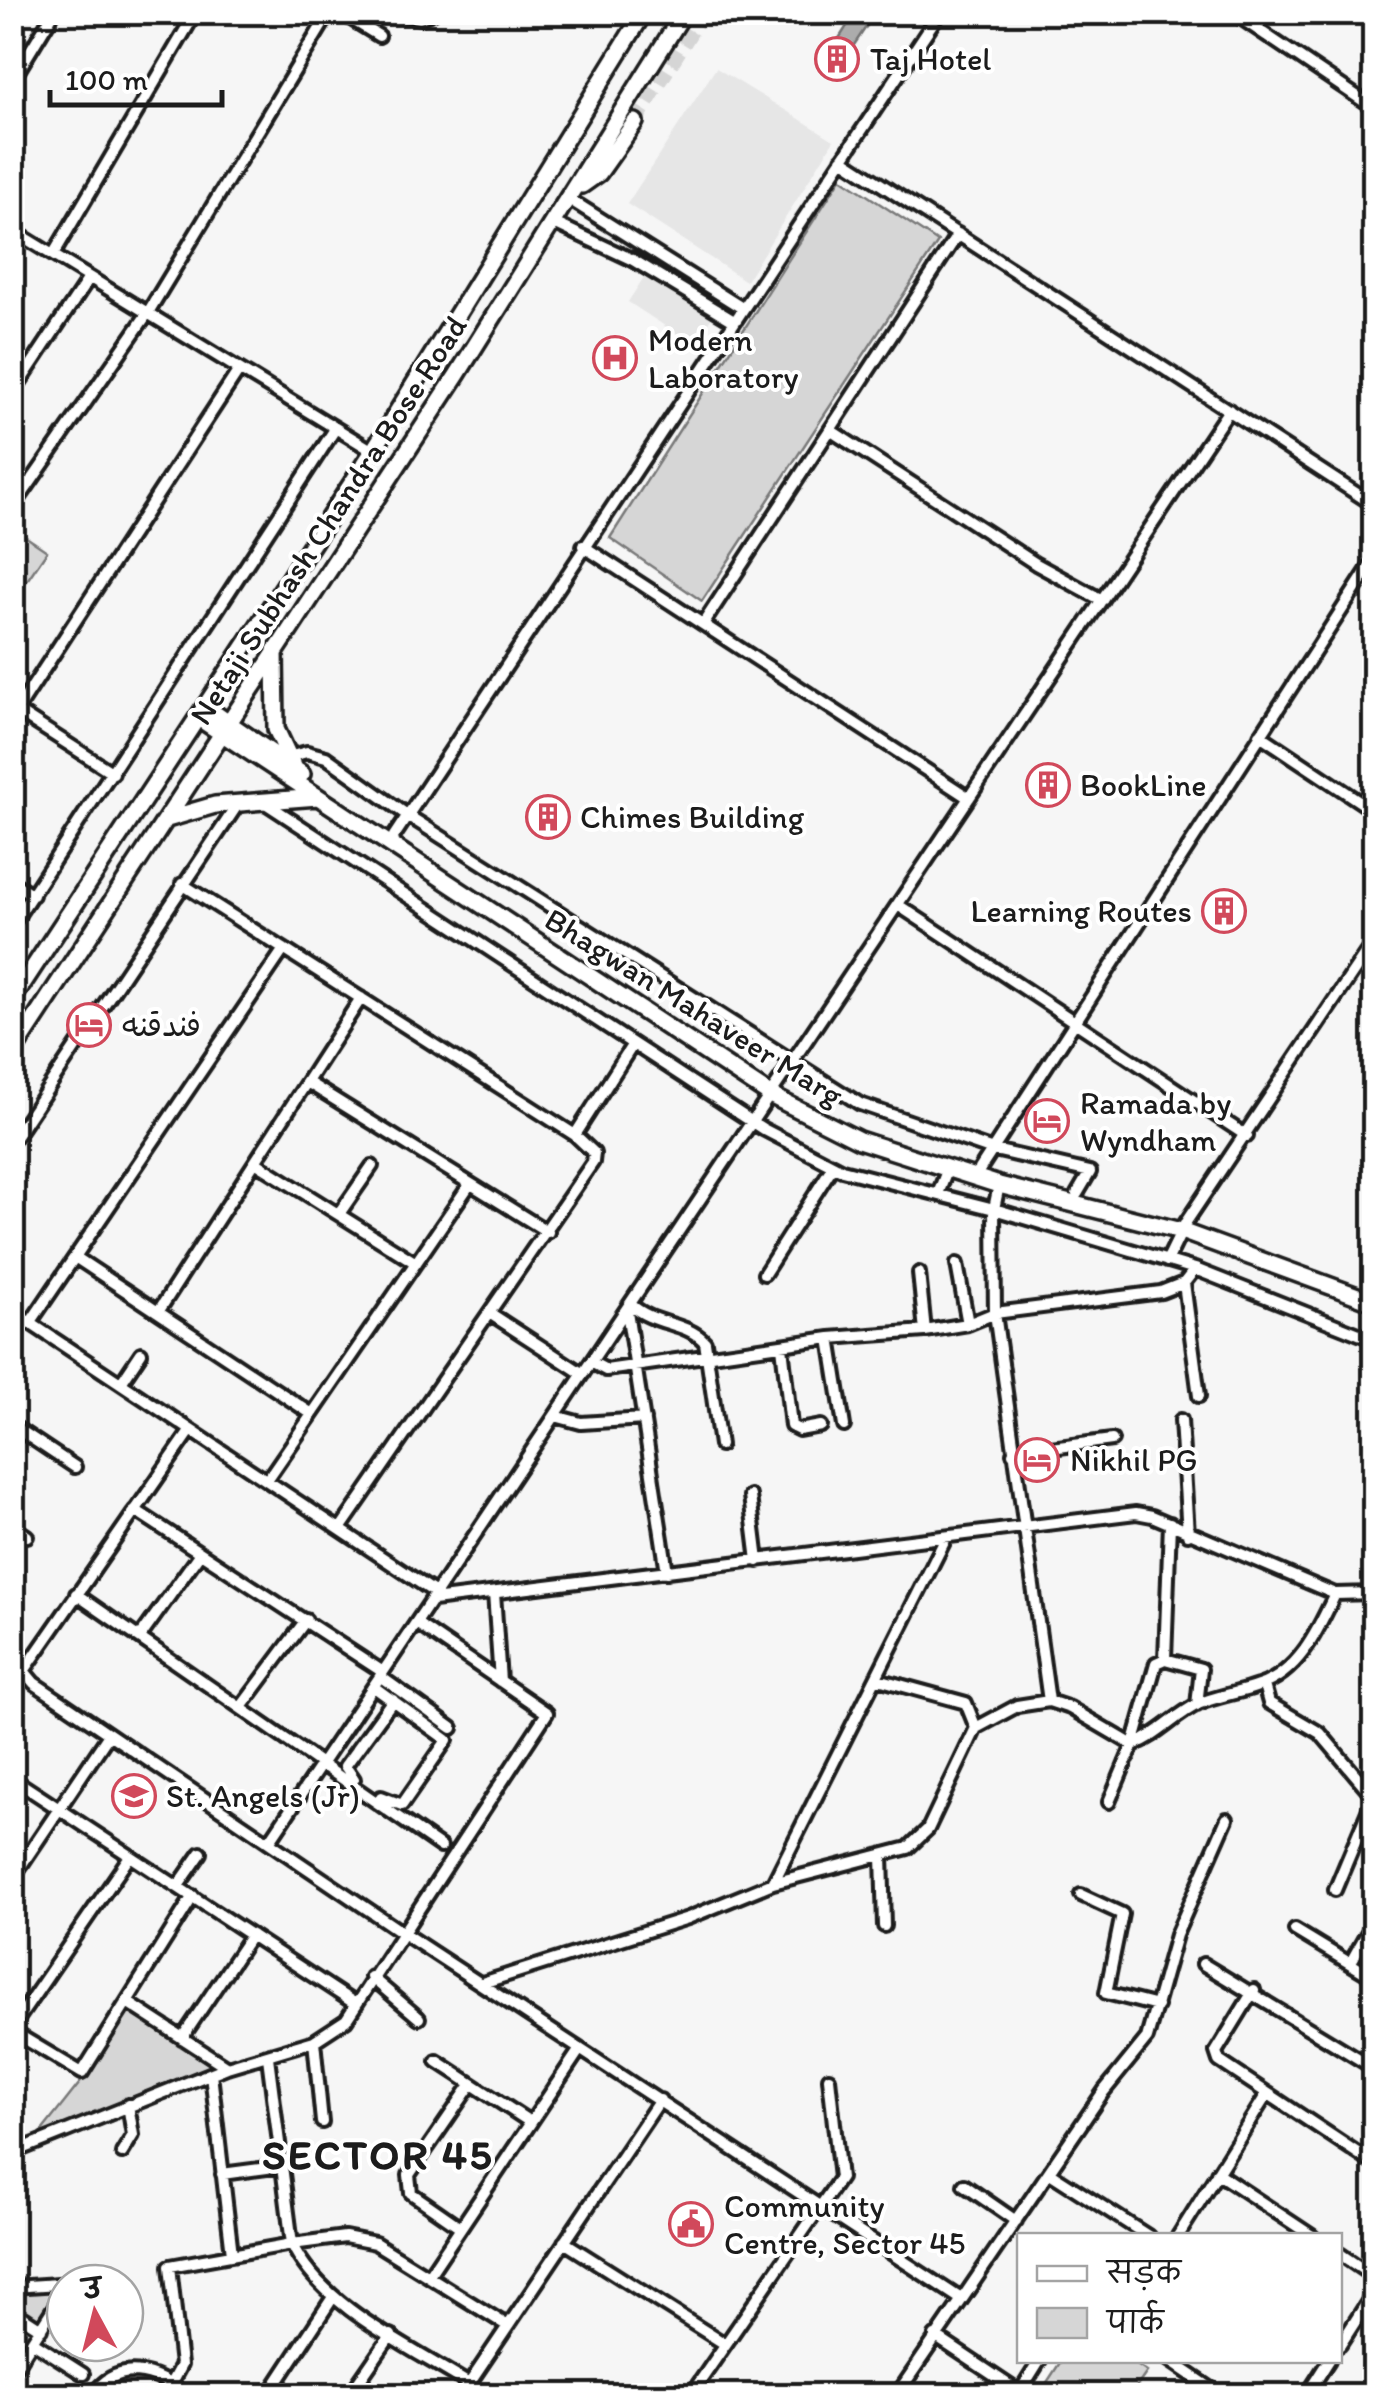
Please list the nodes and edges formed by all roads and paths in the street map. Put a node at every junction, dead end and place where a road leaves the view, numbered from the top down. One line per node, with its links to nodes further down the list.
1 (54, 12): 12 (street)
2 (196, 12): 20 (street)
3 (330, 12): 23 (street)
4 (340, 12): 11 (street)
5 (386, 12): 6 (street)
6 (434, 12)
7 (644, 12): 30 (main road, Netaji Subhash Chandra Bose Road)
8 (684, 12): 16 (main road, Netaji Subhash Chandra Bose Road)
9 (940, 12): 15 (street)
10 (1232, 12): 13 (street)
11 (380, 36)
12 (12, 81)
13 (1374, 108)
14 (635, 122): 16 (main road)
15 (842, 159): 19 (street); 22 (street)
16 (572, 194): 17 (main road, Netaji Subhash Chandra Bose Road); 22 (street)
17 (554, 223): 24 (street); 37 (main road, Netaji Subhash Chandra Bose Road)
18 (12, 230): 20 (street)
19 (958, 234): 27 (street); 29 (street)
20 (53, 255): 21 (street)
21 (89, 278): 23 (street); 26 (street)
22 (742, 308): 24 (street)
23 (148, 314): 25 (street); 32 (street)
24 (734, 321): 33 (street)
25 (239, 370): 28 (street); 41 (street)
26 (12, 394)
27 (1229, 410): 31 (street); 35 (street)
28 (335, 429): 30 (street); 46 (street)
29 (830, 430): 35 (street); 38 (street)
30 (372, 451): 36 (main road, Netaji Subhash Chandra Bose Road)
31 (1374, 505)
32 (12, 509)
33 (582, 546): 38 (street); 52 (street)
34 (1374, 560): 43 (street)
35 (1102, 600): 48 (street)
36 (275, 602): 37 (main road); 40 (main road, Netaji Subhash Chandra Bose Road)
37 (296, 618): 39 (main road, Netaji Subhash Chandra Bose Road)
38 (702, 624): 48 (street)
39 (275, 650): 42 (main road, Netaji Subhash Chandra Bose Road); 44 (main road)
40 (203, 713): 42 (main road, Bhagwan Mahaveer Marg); 63 (main road, Netaji Subhash Chandra Bose Road)
41 (15, 714): 46 (street)
42 (224, 728): 45 (main road, Bhagwan Mahaveer Marg); 47 (main road, Bhagwan Mahaveer Marg); 53 (main road, Netaji Subhash Chandra Bose Road)
43 (1260, 736): 51 (street); 64 (street)
44 (288, 757): 45 (main road); 52 (street)
45 (299, 772): 54 (main road, Bhagwan Mahaveer Marg)
46 (113, 773): 57 (street)
47 (318, 797): 49 (main road); 69 (main road, Bhagwan Mahaveer Marg)
48 (969, 798): 58 (street)
49 (263, 802): 50 (main road); 65 (street)
50 (238, 804): 53 (main road); 56 (street)
51 (1374, 811)
52 (407, 814): 54 (street); 67 (street)
53 (167, 819): 66 (main road, Netaji Subhash Chandra Bose Road)
54 (394, 836): 69 (main road, Bhagwan Mahaveer Marg)
55 (12, 882): 57 (street)
56 (182, 884): 61 (street); 73 (street)
57 (33, 895): 59 (street)
58 (898, 905): 64 (street); 67 (street)
59 (12, 925)
60 (1374, 942): 72 (street)
61 (284, 949): 62 (street); 88 (street)
62 (361, 998): 68 (street); 71 (street)
63 (12, 1000)
64 (1074, 1020): 72 (street); 74 (street)
65 (633, 1044): 70 (street); 71 (street)
66 (12, 1054)
67 (792, 1062): 69 (street); 74 (street)
68 (307, 1082): 75 (street); 80 (street)
69 (773, 1091): 70 (street); 78 (main road, Bhagwan Mahaveer Marg); 79 (main road, Bhagwan Mahaveer Marg)
70 (752, 1122): 77 (street); 98 (street)
71 (575, 1134): 87 (street)
72 (1247, 1136): 86 (street)
73 (12, 1142)
74 (990, 1149): 79 (street); 83 (street)
75 (255, 1162): 85 (street); 100 (street)
76 (372, 1166): 85 (street)
77 (833, 1166): 82 (street); 94 (street)
78 (948, 1168): 81 (main road, Bhagwan Mahaveer Marg); 82 (street)
79 (980, 1169): 83 (main road, Bhagwan Mahaveer Marg)
80 (470, 1184): 87 (street); 90 (street)
81 (1000, 1185): 84 (street); 86 (main road, Bhagwan Mahaveer Marg)
82 (938, 1194): 84 (street)
83 (1077, 1194): 86 (main road, Bhagwan Mahaveer Marg)
84 (994, 1209): 89 (street); 101 (street)
85 (339, 1214): 90 (street)
86 (1184, 1226): 89 (street); 96 (main road, Bhagwan Mahaveer Marg); 97 (main road, Bhagwan Mahaveer Marg)
87 (548, 1232): 102 (street)
88 (75, 1256): 100 (street); 103 (street)
89 (1167, 1261): 92 (street)
90 (416, 1262): 116 (street)
91 (957, 1264): 104 (street)
92 (1196, 1269): 95 (street); 107 (street)
93 (920, 1272): 105 (street)
94 (764, 1274)
95 (1184, 1283): 101 (street); 115 (street)
96 (1374, 1292)
97 (1374, 1302)
98 (629, 1307): 110 (street); 111 (street); 112 (street)
99 (12, 1311): 103 (street)
100 (158, 1312): 116 (street)
101 (995, 1312): 104 (street); 126 (street)
102 (491, 1314): 113 (street); 134 (street)
103 (30, 1323): 114 (street)
104 (968, 1324): 105 (street)
105 (925, 1330): 106 (street)
106 (830, 1338): 108 (street); 122 (street)
107 (1374, 1340)
108 (782, 1346): 110 (street); 121 (street)
109 (141, 1353): 114 (street)
110 (708, 1356): 112 (street); 125 (street)
111 (591, 1362): 112 (street); 113 (street)
112 (636, 1363): 118 (street)
113 (584, 1374): 117 (street)
114 (121, 1383): 123 (street)
115 (1199, 1396)
116 (312, 1414): 128 (street)
117 (556, 1416): 118 (street); 145 (street)
118 (644, 1419): 140 (street)
119 (1181, 1420): 135 (street)
120 (12, 1425): 127 (street)
121 (821, 1426)
122 (844, 1426)
123 (192, 1430): 128 (street); 130 (street)
124 (1112, 1440): 126 (street)
125 (720, 1445)
126 (1013, 1453): 133 (street)
127 (75, 1466)
128 (267, 1480): 134 (street)
129 (750, 1496): 139 (street)
130 (135, 1510): 138 (street); 143 (street)
131 (1170, 1523): 133 (street); 135 (street); 149 (street)
132 (12, 1526): 136 (street)
133 (1022, 1528): 137 (street); 155 (street)
134 (340, 1530): 145 (street)
135 (1188, 1534): 144 (street)
136 (27, 1536)
137 (946, 1538): 139 (street); 151 (street)
138 (200, 1553): 146 (street); 148 (street)
139 (758, 1561): 140 (street)
140 (668, 1572): 141 (street)
141 (494, 1593): 145 (street); 152 (street)
142 (1374, 1593): 144 (street)
143 (76, 1594): 148 (street); 160 (street)
144 (1335, 1594): 153 (street)
145 (434, 1597): 147 (street)
146 (306, 1620): 150 (street); 157 (street)
147 (416, 1624): 150 (street); 152 (street)
148 (140, 1637): 157 (street)
149 (1166, 1660): 156 (street); 161 (street)
150 (379, 1678): 154 (street); 158 (street); 162 (street)
151 (878, 1678): 159 (street); 173 (street)
152 (500, 1681): 180 (street)
153 (1264, 1684): 156 (street); 175 (street)
154 (393, 1700): 154 (street)
155 (1049, 1701): 159 (street); 161 (street)
156 (1196, 1705): 161 (street)
157 (242, 1706): 162 (street)
158 (452, 1728)
159 (976, 1728): 170 (street)
160 (108, 1736): 165 (street); 167 (street)
161 (1133, 1744): 164 (street)
162 (322, 1764): 167 (street); 168 (street)
163 (12, 1778): 165 (street)
164 (1108, 1802)
165 (60, 1808): 171 (street); 172 (street)
166 (1227, 1819): 191 (street)
167 (270, 1842): 180 (street)
168 (441, 1847)
169 (201, 1852): 174 (street)
170 (882, 1855): 173 (street); 179 (street)
171 (130, 1856): 174 (street); 193 (street)
172 (12, 1879)
173 (773, 1883): 187 (street)
174 (178, 1886): 177 (street)
175 (1335, 1890)
176 (1082, 1895): 191 (street)
177 (194, 1896): 182 (street); 189 (street)
178 (1374, 1921): 183 (street)
179 (884, 1926)
180 (400, 1930): 185 (street); 187 (street)
181 (1295, 1930): 183 (street)
182 (252, 1935): 190 (street); 194 (street)
183 (1351, 1962): 186 (street)
184 (1203, 1964): 188 (street)
185 (371, 1977): 190 (street); 192 (street)
186 (1374, 1978)
187 (482, 1983): 196 (street)
188 (1254, 1990): 200 (street); 204 (street)
189 (128, 2002): 193 (street); 194 (street)
190 (354, 2002): 195 (street)
191 (1157, 2006): 213 (street)
192 (419, 2018)
193 (12, 2029)
194 (182, 2038): 199 (street)
195 (314, 2041): 197 (street); 207 (street)
196 (580, 2048): 205 (street); 208 (street)
197 (268, 2056): 199 (street); 212 (street)
198 (437, 2061): 203 (street)
199 (227, 2067): 201 (street)
200 (1374, 2068)
201 (211, 2074): 206 (street); 215 (street)
202 (829, 2078): 217 (street)
203 (470, 2086): 208 (street); 220 (street)
204 (1268, 2094): 211 (street); 214 (street)
205 (660, 2100): 217 (street); 225 (street)
206 (128, 2105): 209 (street); 210 (street)
207 (322, 2122)
208 (530, 2122): 220 (street)
209 (12, 2153)
210 (122, 2153)
211 (1374, 2164)
212 (282, 2166): 215 (street); 226 (street)
213 (1050, 2173): 218 (street); 219 (street)
214 (1218, 2173): 223 (street); 224 (street)
215 (222, 2174): 227 (street)
216 (964, 2185): 218 (street)
217 (818, 2204): 234 (street); 242 (street)
218 (1016, 2221): 234 (street)
219 (1131, 2224): 221 (street); 222 (street)
220 (460, 2227): 229 (street)
221 (1124, 2233)
222 (1144, 2233)
223 (1180, 2233)
224 (1308, 2233)
225 (564, 2242): 236 (street); 242 (street)
226 (292, 2244): 227 (street); 229 (street); 233 (street)
227 (232, 2254): 249 (street)
228 (1342, 2255): 230 (street)
229 (430, 2275): 236 (street)
230 (1374, 2277)
231 (12, 2286): 237 (street)
232 (1374, 2292): 241 (street)
233 (333, 2297): 238 (street); 255 (street)
234 (961, 2298): 239 (street)
235 (12, 2310): 237 (street)
236 (508, 2326): 250 (street)
237 (41, 2329): 240 (street)
238 (392, 2334): 250 (street); 256 (street)
239 (935, 2336): 251 (street); 259 (street)
240 (33, 2342): 246 (street); 247 (street)
241 (1342, 2342)
242 (724, 2344): 258 (street)
243 (1038, 2363): 251 (street)
244 (1172, 2363): 248 (street)
245 (1327, 2363): 262 (street)
246 (12, 2373)
247 (83, 2374)
248 (1202, 2383): 260 (street); 261 (street)
249 (172, 2384): 252 (street); 253 (street); 254 (street)
250 (469, 2384): 257 (street)
251 (1022, 2394)
252 (92, 2396)
253 (164, 2396)
254 (186, 2396)
255 (268, 2396)
256 (350, 2396)
257 (461, 2396)
258 (690, 2396)
259 (896, 2396)
260 (1194, 2396)
261 (1222, 2396)
262 (1306, 2396)

